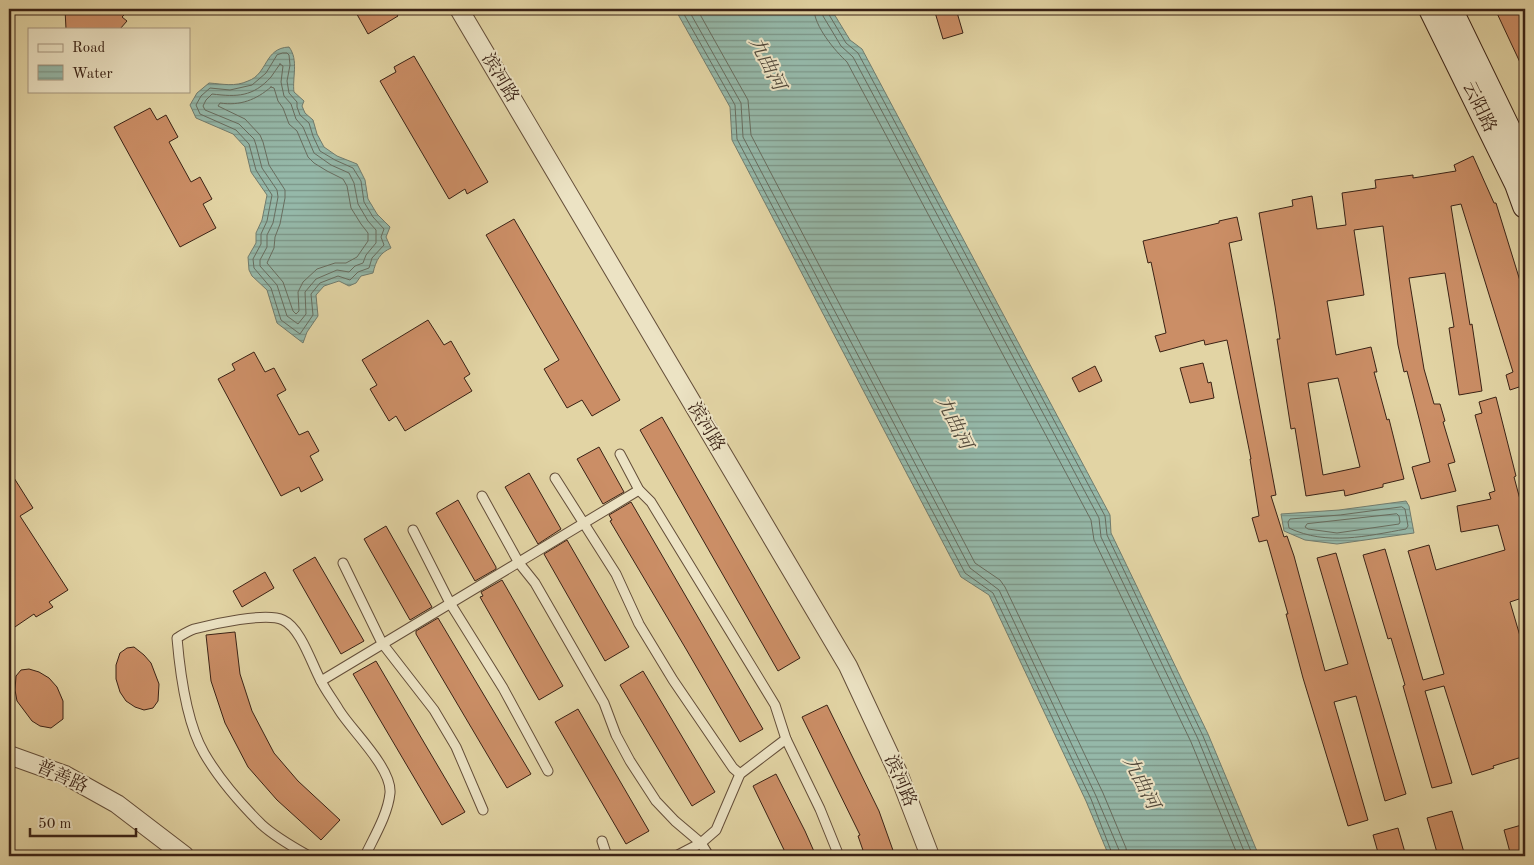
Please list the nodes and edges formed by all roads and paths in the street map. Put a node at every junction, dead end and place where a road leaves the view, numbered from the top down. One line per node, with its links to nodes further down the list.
1 (459, 9): 31 (street, 滨河路)
2 (1431, 9): 5 (street, 云阳路)
3 (1450, 9): 4 (street, 云阳路)
4 (1525, 164)
5 (1525, 206)
6 (620, 454): 8 (lane)
7 (554, 478): 10 (lane)
8 (639, 490): 10 (lane); 17 (lane)
9 (482, 496): 12 (lane)
10 (584, 524): 12 (lane); 20 (lane)
11 (413, 530): 14 (lane)
12 (519, 562): 14 (lane); 23 (lane)
13 (343, 563): 15 (lane)
14 (450, 603): 15 (lane); 19 (lane)
15 (382, 643): 16 (lane); 21 (lane)
16 (321, 681): 25 (lane); 26 (lane)
17 (786, 738): 20 (lane); 30 (lane)
18 (9, 755): 24 (street, 普善路)
19 (548, 771)
20 (740, 774): 23 (lane)
21 (483, 810)
22 (602, 841): 27 (lane)
23 (701, 844): 28 (lane); 29 (lane)
24 (185, 856)
25 (309, 856)
26 (365, 856)
27 (607, 856)
28 (676, 856)
29 (709, 856)
30 (839, 856)
31 (930, 856)

